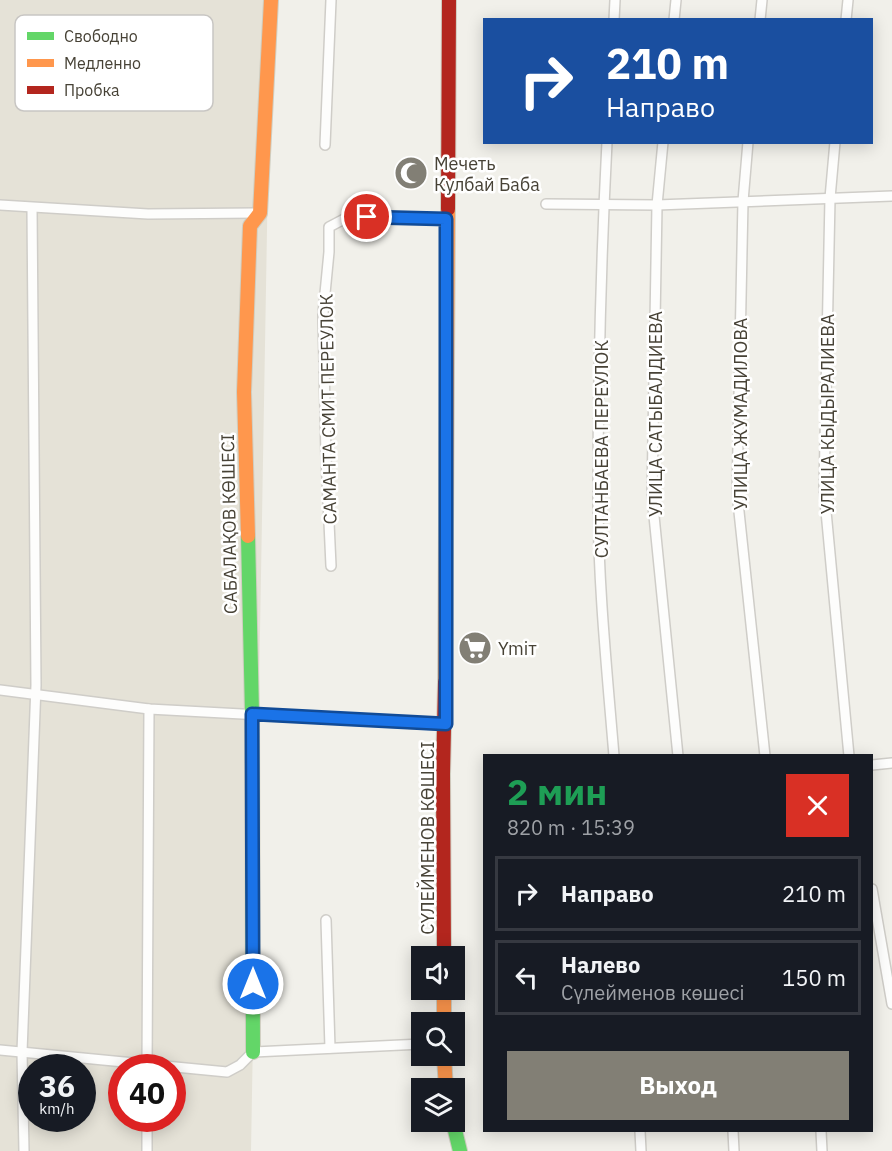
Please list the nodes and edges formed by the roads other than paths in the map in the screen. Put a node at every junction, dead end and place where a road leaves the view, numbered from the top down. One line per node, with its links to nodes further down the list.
1 (271, 0): 25 (main road, САБАЛАҚОВ КӨШЕСІ)
2 (331, 0): 16 (street)
3 (448, 0): 26 (main road, СҮЛЕЙМЕНОВ КӨШЕСІ)
4 (615, 0): 8 (street)
5 (676, 0): 9 (street)
6 (762, 0): 10 (street)
7 (848, 0): 11 (street)
8 (614, 18)
9 (674, 18)
10 (760, 18)
11 (846, 18)
12 (607, 144): 22 (street, СУЛТАНБАЕВА ПЕРЕУЛОК)
13 (663, 144): 23 (street, УЛИЦА САТЫБАЛДИЕВА)
14 (748, 144): 19 (street, УЛИЦА ЖУМАДИЛОВА)
15 (835, 144): 18 (street, УЛИЦА КЫДЫРАЛИЕВА)
16 (325, 145)
17 (892, 196): 18 (street)
18 (830, 198): 19 (street); 36 (street, УЛИЦА КЫДЫРАЛИЕВА)
19 (743, 201): 23 (street); 35 (street, УЛИЦА ЖУМАДИЛОВА)
20 (546, 204): 22 (street)
21 (0, 205): 24 (street)
22 (604, 205): 23 (street); 33 (street, СУЛТАНБАЕВА ПЕРЕУЛОК)
23 (657, 205): 34 (street, УЛИЦА САТЫБАЛДИЕВА)
24 (32, 208): 25 (street); 29 (street)
25 (260, 213): 31 (main road, САБАЛАҚОВ КӨШЕСІ)
26 (446, 219): 27 (street, САМАНТА СМИТ ПЕРЕУЛОК); 32 (main road, СҮЛЕЙМЕНОВ КӨШЕСІ)
27 (331, 566)
28 (0, 690): 29 (street)
29 (35, 693): 30 (street); 46 (street)
30 (149, 709): 31 (street); 48 (street)
31 (252, 714): 32 (street); 47 (main road, САБАЛАҚОВ КӨШЕСІ)
32 (446, 724): 41 (main road, СҮЛЕЙМЕНОВ КӨШЕСІ)
33 (614, 754)
34 (678, 754)
35 (765, 754)
36 (849, 754)
37 (892, 764): 38 (street)
38 (873, 765)
39 (873, 895): 42 (street)
40 (326, 920): 44 (street)
41 (444, 946)
42 (892, 1004)
43 (411, 1044): 44 (street)
44 (330, 1048): 47 (street)
45 (0, 1050): 46 (street)
46 (22, 1052): 49 (street); 56 (street)
47 (253, 1052): 50 (street)
48 (147, 1054)
49 (108, 1062)
50 (186, 1069)
51 (147, 1132): 57 (street)
52 (455, 1132): 58 (main road)
53 (640, 1132): 59 (street)
54 (733, 1132): 60 (street)
55 (821, 1132): 61 (street)
56 (24, 1151)
57 (147, 1151)
58 (460, 1151)
59 (641, 1151)
60 (734, 1151)
61 (822, 1151)

